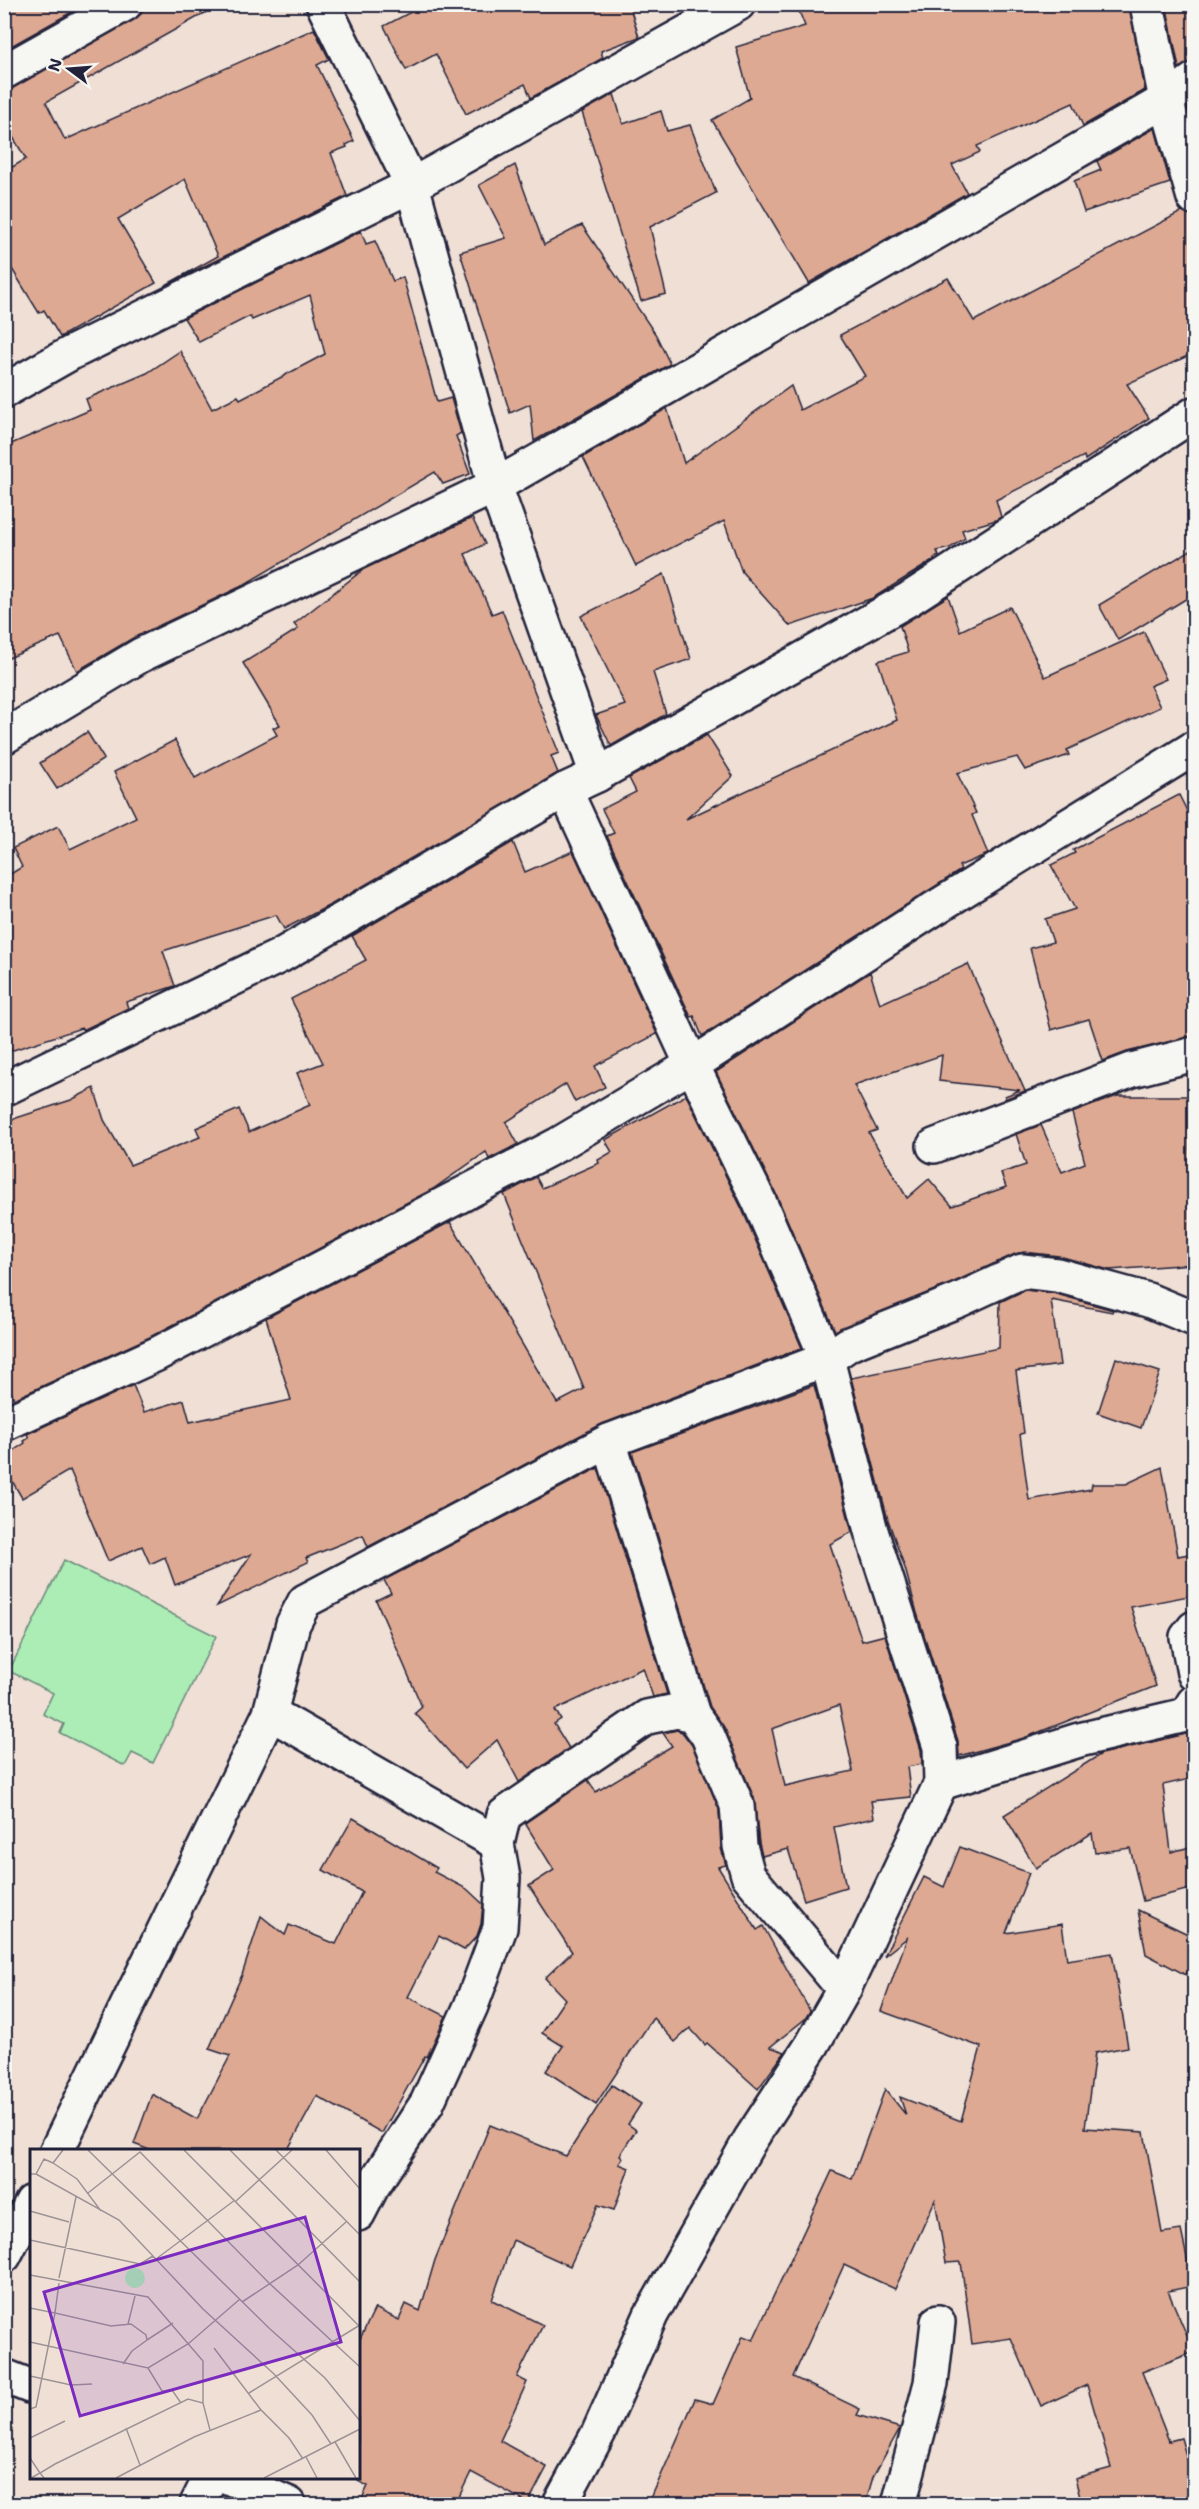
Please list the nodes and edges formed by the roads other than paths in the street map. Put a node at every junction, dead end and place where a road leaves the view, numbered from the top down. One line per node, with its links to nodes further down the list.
1 (125, 4): 5 (street)
2 (323, 4): 8 (street)
3 (738, 4): 8 (street)
4 (1147, 4): 7 (street)
5 (4, 72)
6 (1194, 80): 7 (street)
7 (1166, 100): 9 (street); 12 (street)
8 (412, 185): 10 (street); 12 (street)
9 (1194, 198)
10 (4, 391)
11 (1194, 414): 15 (street)
12 (495, 486): 13 (street); 15 (street)
13 (4, 737)
14 (1194, 748): 18 (street)
15 (597, 775): 16 (street)
16 (565, 790): 18 (street); 19 (street)
17 (1194, 1054): 20 (street)
18 (692, 1065): 22 (street); 23 (street)
19 (4, 1089)
20 (934, 1146)
21 (1194, 1319): 22 (street)
22 (827, 1359): 24 (street); 30 (street)
23 (4, 1424)
24 (609, 1441): 28 (street); 29 (street)
25 (1194, 1628): 26 (street)
26 (1194, 1673)
27 (1194, 1701): 30 (street)
28 (270, 1713): 31 (street); 33 (street)
29 (693, 1715): 31 (street); 32 (street)
30 (940, 1783): 32 (street)
31 (497, 1843): 35 (street)
32 (844, 1989): 44 (street)
33 (58, 2149)
34 (30, 2206): 36 (street)
35 (360, 2210)
36 (4, 2256)
37 (938, 2322): 45 (street)
38 (4, 2376): 39 (street)
39 (30, 2386)
40 (210, 2479): 42 (street)
41 (232, 2479): 43 (street)
42 (197, 2505)
43 (289, 2505)
44 (560, 2505)
45 (899, 2505)

